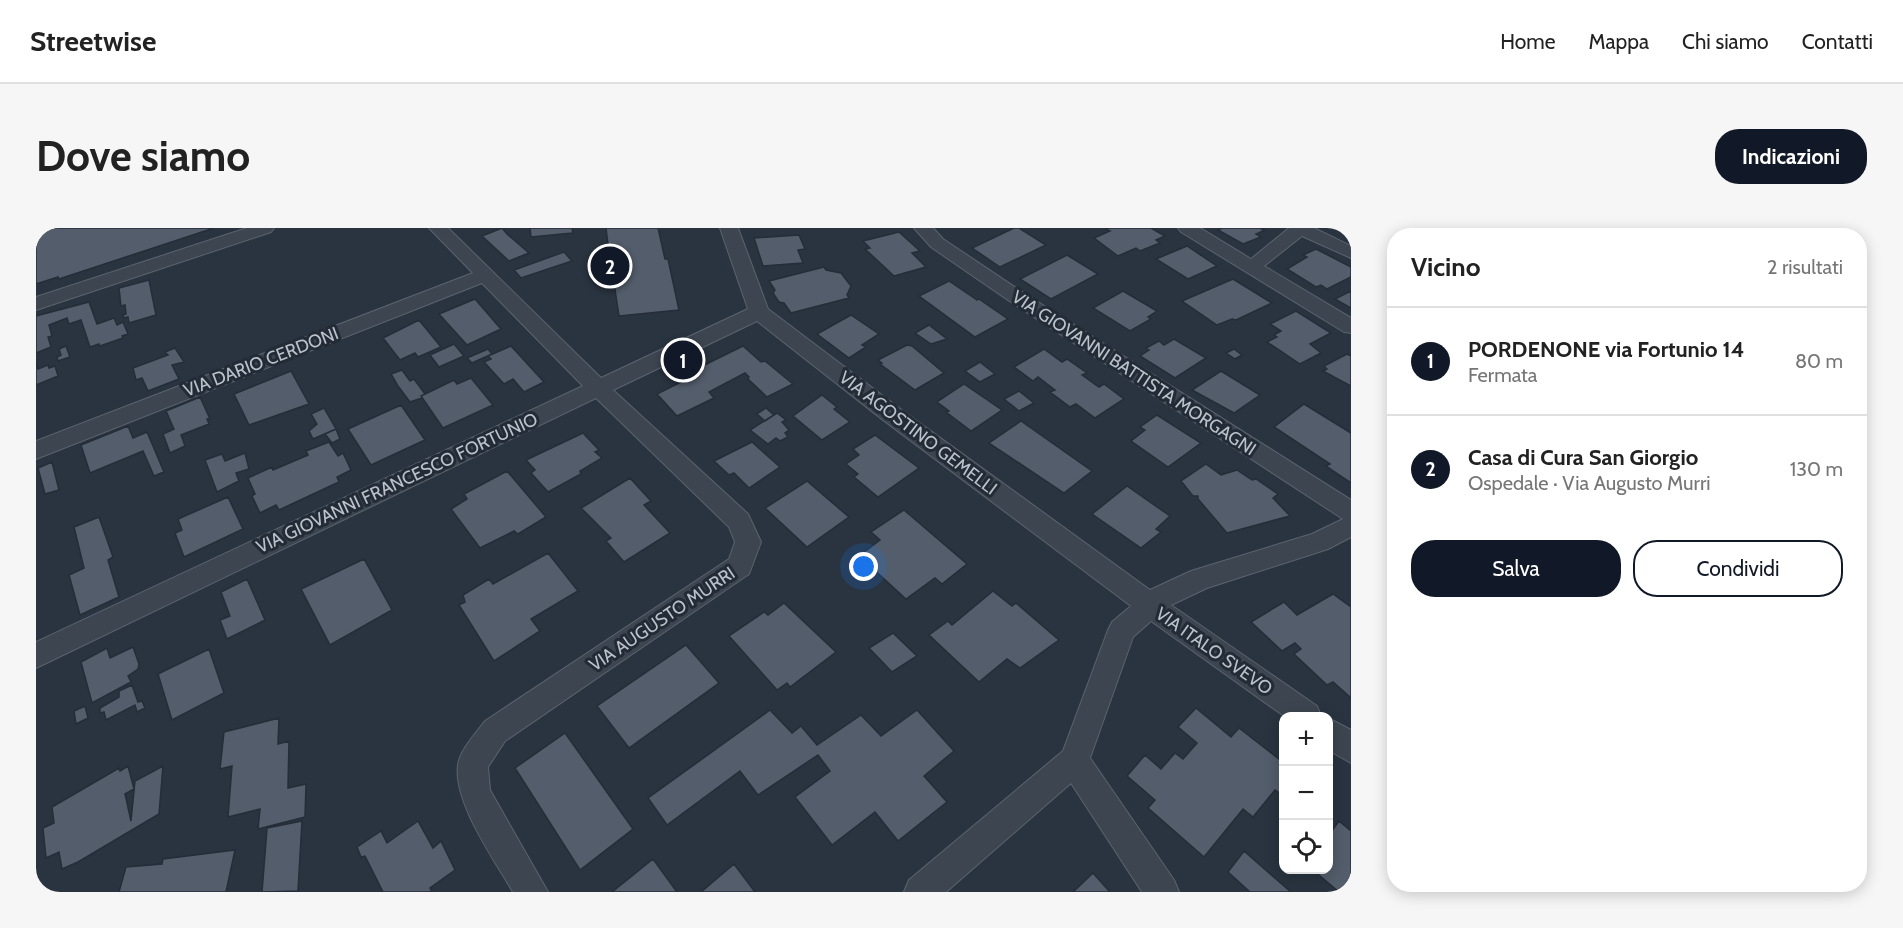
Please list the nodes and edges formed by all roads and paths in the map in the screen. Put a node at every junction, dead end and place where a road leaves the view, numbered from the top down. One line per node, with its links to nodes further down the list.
1 (265, 228): 10 (street)
2 (438, 228): 9 (street, VIA AUGUSTO MURRI)
3 (729, 228): 11 (street)
4 (922, 228): 15 (street, VIA GIOVANNI BATTISTA MORGAGNI)
5 (1188, 228): 8 (street)
6 (1300, 228): 7 (street); 8 (street)
7 (1351, 253)
8 (1252, 267): 12 (street)
9 (486, 275): 13 (street, VIA AUGUSTO MURRI); 14 (street, VIA DARIO CERDONI)
10 (36, 304)
11 (759, 312): 13 (street, VIA GIOVANNI FRANCESCO FORTUNIO); 17 (street, VIA AGOSTINO GEMELLI)
12 (1351, 327)
13 (597, 387): 18 (street, VIA GIOVANNI FRANCESCO FORTUNIO); 23 (street, VIA AUGUSTO MURRI)
14 (36, 450)
15 (1351, 512)
16 (1351, 526): 17 (street)
17 (1150, 605): 19 (street, VIA ITALO SVEVO); 22 (street)
18 (36, 655)
19 (1300, 712)
20 (1333, 735): 21 (street)
21 (1351, 748)
22 (1074, 761): 24 (street); 25 (street)
23 (531, 892)
24 (921, 892)
25 (1162, 892)

